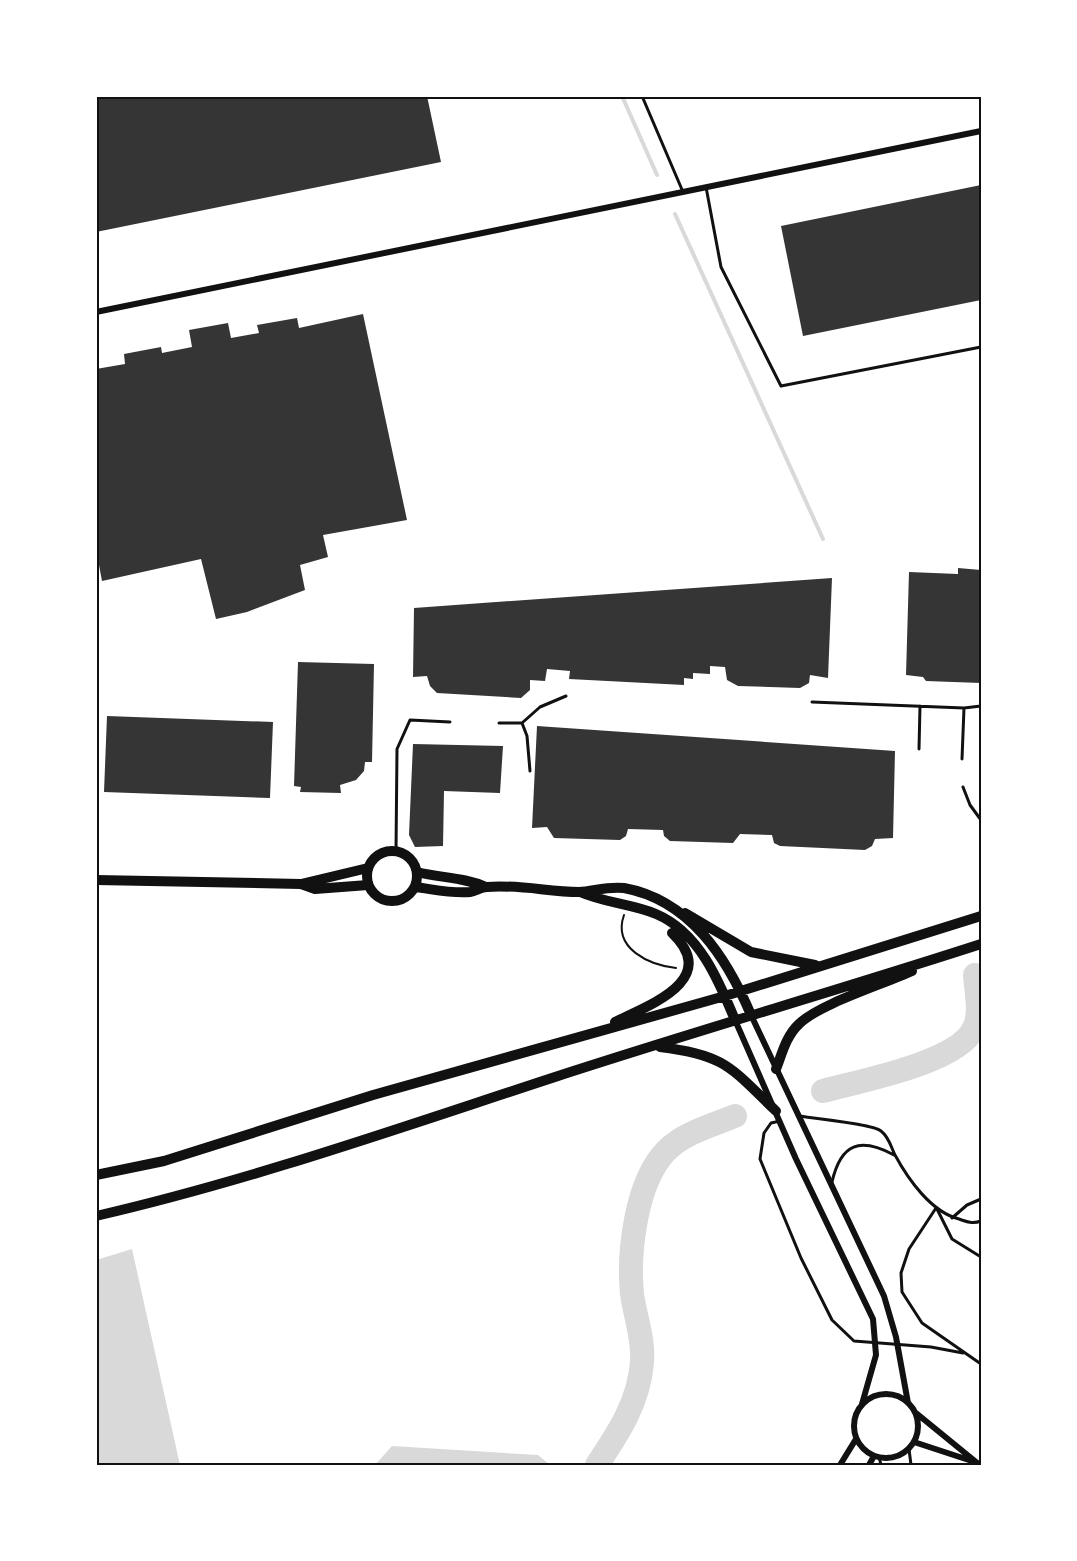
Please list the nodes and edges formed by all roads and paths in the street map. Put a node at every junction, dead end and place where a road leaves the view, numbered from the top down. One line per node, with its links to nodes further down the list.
1 (642, 96): 6 (lane)
2 (980, 96): 3 (lane)
3 (981, 101)
4 (981, 131): 5 (street)
5 (706, 187): 6 (street); 8 (lane)
6 (683, 192): 7 (street)
7 (96, 312)
8 (981, 347)
9 (566, 696): 16 (lane)
10 (812, 702): 11 (lane)
11 (920, 706): 13 (lane); 17 (lane)
12 (981, 706): 13 (lane)
13 (964, 708): 18 (lane)
14 (450, 722): 22 (lane)
15 (499, 723): 16 (lane)
16 (522, 723): 19 (lane)
17 (919, 749)
18 (962, 759)
19 (530, 771)
20 (963, 787): 21 (lane)
21 (981, 820)
22 (396, 851): 23 (main road); 24 (main road)
23 (368, 868): 26 (main road); 27 (main road)
24 (417, 872): 28 (main road); 29 (main road)
25 (96, 880): 26 (main road)
26 (301, 884): 27 (main road)
27 (368, 885): 28 (main road)
28 (415, 887): 29 (main road)
29 (486, 887): 30 (main road)
30 (580, 892): 31 (main road); 32 (main road)
31 (629, 907): 37 (path); 39 (main road); 42 (main road)
32 (675, 909): 36 (main road); 38 (main road)
33 (981, 916): 36 (main road)
34 (981, 944): 35 (main road)
35 (942, 956): 40 (main road); 44 (main road)
36 (819, 966): 38 (main road)
37 (676, 968)
38 (741, 991): 39 (main road); 40 (main road)
39 (725, 996): 41 (main road); 42 (main road)
40 (751, 1015): 41 (main road); 44 (street)
41 (735, 1020): 43 (main road); 46 (street)
42 (594, 1033): 48 (main road)
43 (654, 1046): 46 (main road); 52 (main road)
44 (776, 1069): 45 (street)
45 (798, 1115): 47 (lane); 49 (street)
46 (778, 1116): 56 (lane); 59 (street)
47 (896, 1156): 49 (lane); 51 (lane)
48 (96, 1175)
49 (831, 1187): 58 (street)
50 (981, 1199): 53 (lane)
51 (937, 1208): 53 (lane); 55 (lane); 56 (lane)
52 (96, 1216)
53 (952, 1218): 54 (lane)
54 (981, 1221)
55 (981, 1257)
56 (963, 1353): 57 (lane)
57 (981, 1364)
58 (908, 1403): 59 (street); 60 (street)
59 (862, 1404): 61 (street)
60 (915, 1413): 62 (street); 65 (street)
61 (856, 1439): 64 (street); 66 (street)
62 (914, 1442): 63 (street); 65 (street)
63 (909, 1449): 64 (street); 69 (lane)
64 (876, 1457): 67 (street); 68 (lane)
65 (977, 1464)
66 (840, 1465)
67 (869, 1465)
68 (881, 1465)
69 (911, 1465)

